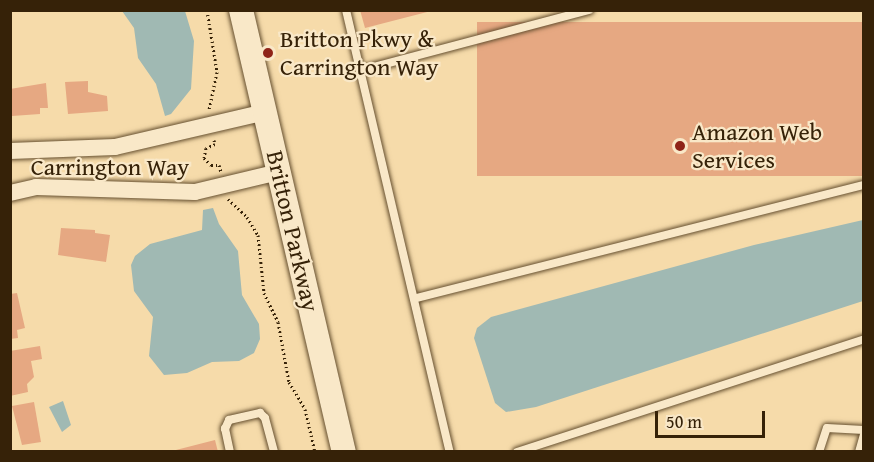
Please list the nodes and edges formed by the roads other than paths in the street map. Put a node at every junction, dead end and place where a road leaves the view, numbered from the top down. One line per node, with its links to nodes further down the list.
1 (242, 10): 5 (main road, Britton Parkway)
2 (346, 10): 4 (lane)
3 (589, 10): 4 (lane)
4 (362, 70): 10 (lane)
5 (265, 112): 6 (street, Carrington Way); 7 (main road, Britton Parkway)
6 (10, 151)
7 (279, 172): 9 (street, Carrington Way); 16 (main road, Britton Parkway)
8 (864, 185): 10 (lane)
9 (10, 193)
10 (417, 298): 17 (lane)
11 (864, 339): 18 (lane)
12 (864, 430): 19 (lane)
13 (864, 435): 20 (lane)
14 (231, 452): 15 (lane)
15 (274, 452)
16 (344, 452)
17 (450, 452)
18 (517, 452)
19 (819, 452)
20 (859, 452)

